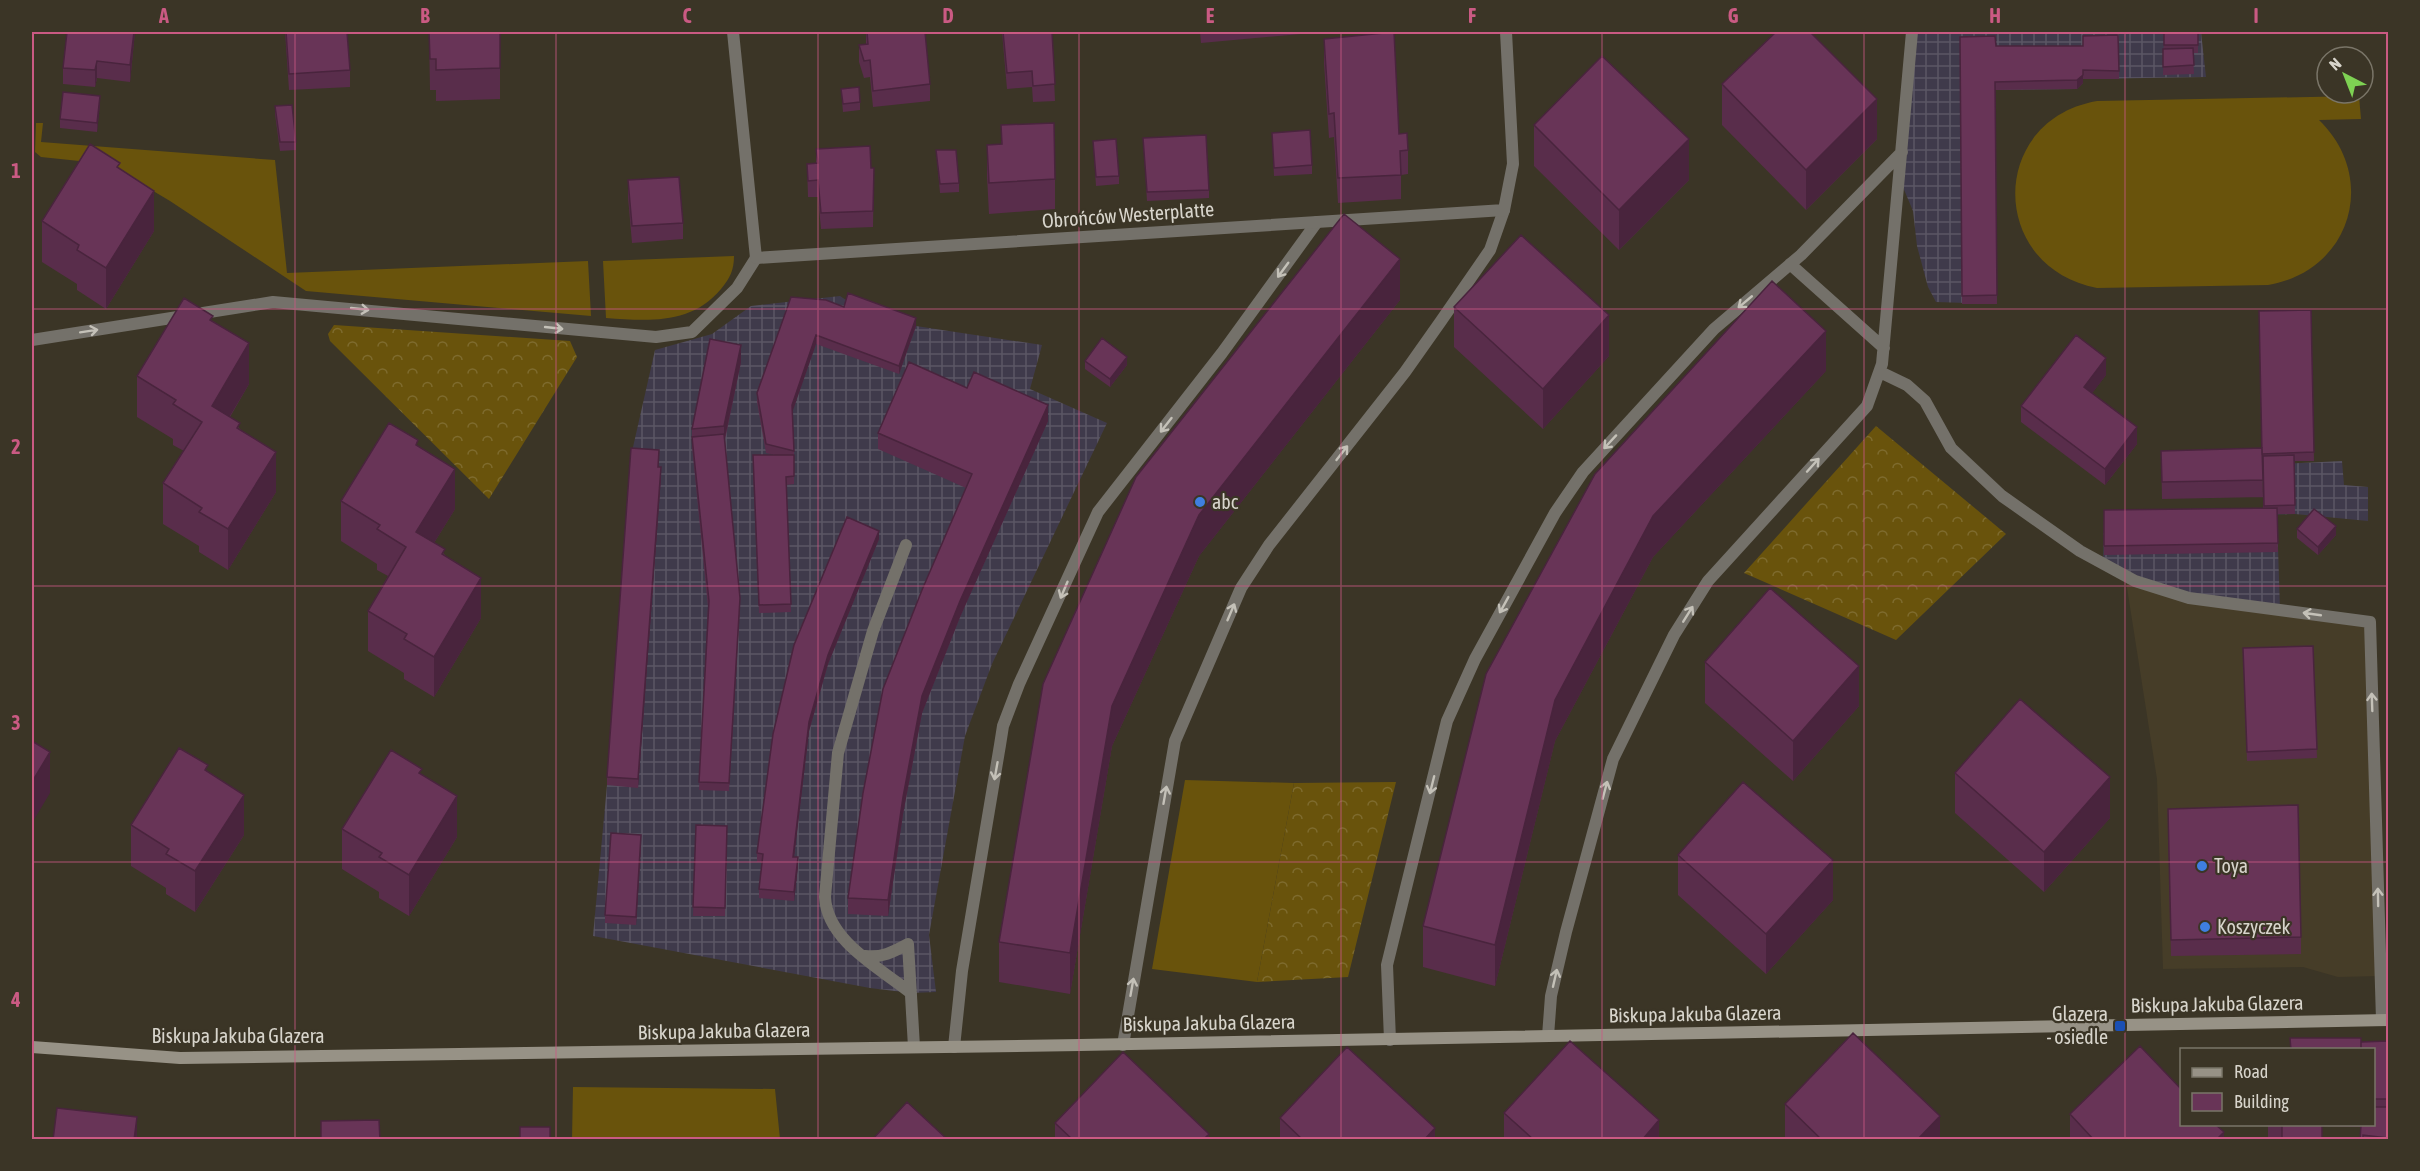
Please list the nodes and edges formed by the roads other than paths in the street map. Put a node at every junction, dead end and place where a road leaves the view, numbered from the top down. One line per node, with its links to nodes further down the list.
1 (733, 32): 7 (street)
2 (1506, 32): 5 (street)
3 (1912, 32): 4 (street)
4 (1902, 152): 8 (street); 10 (street)
5 (1504, 210): 6 (street, Obrońców Westerplatte); 19 (street, one-way to 5)
6 (1317, 222): 7 (street, Obrońców Westerplatte); 22 (street, one-way to 22)
7 (756, 258): 9 (street, one-way to 7)
8 (1790, 264): 10 (street); 18 (street, one-way to 18)
9 (32, 340)
10 (1884, 348): 11 (street)
11 (1880, 372): 13 (street, one-way to 11); 17 (street, one-way to 11)
12 (906, 545): 14 (street)
13 (2383, 845): 16 (street, one-way to 13)
14 (864, 956): 15 (street); 15 (street)
15 (911, 993): 21 (street)
16 (2385, 1020): 17 (street, Biskupa Jakuba Glazera)
17 (1548, 1036): 18 (street, Biskupa Jakuba Glazera)
18 (1390, 1040): 19 (street, Biskupa Jakuba Glazera)
19 (1123, 1045): 22 (street, Biskupa Jakuba Glazera)
20 (32, 1047): 21 (street, Biskupa Jakuba Glazera)
21 (914, 1047): 22 (street, Biskupa Jakuba Glazera)
22 (954, 1047)

